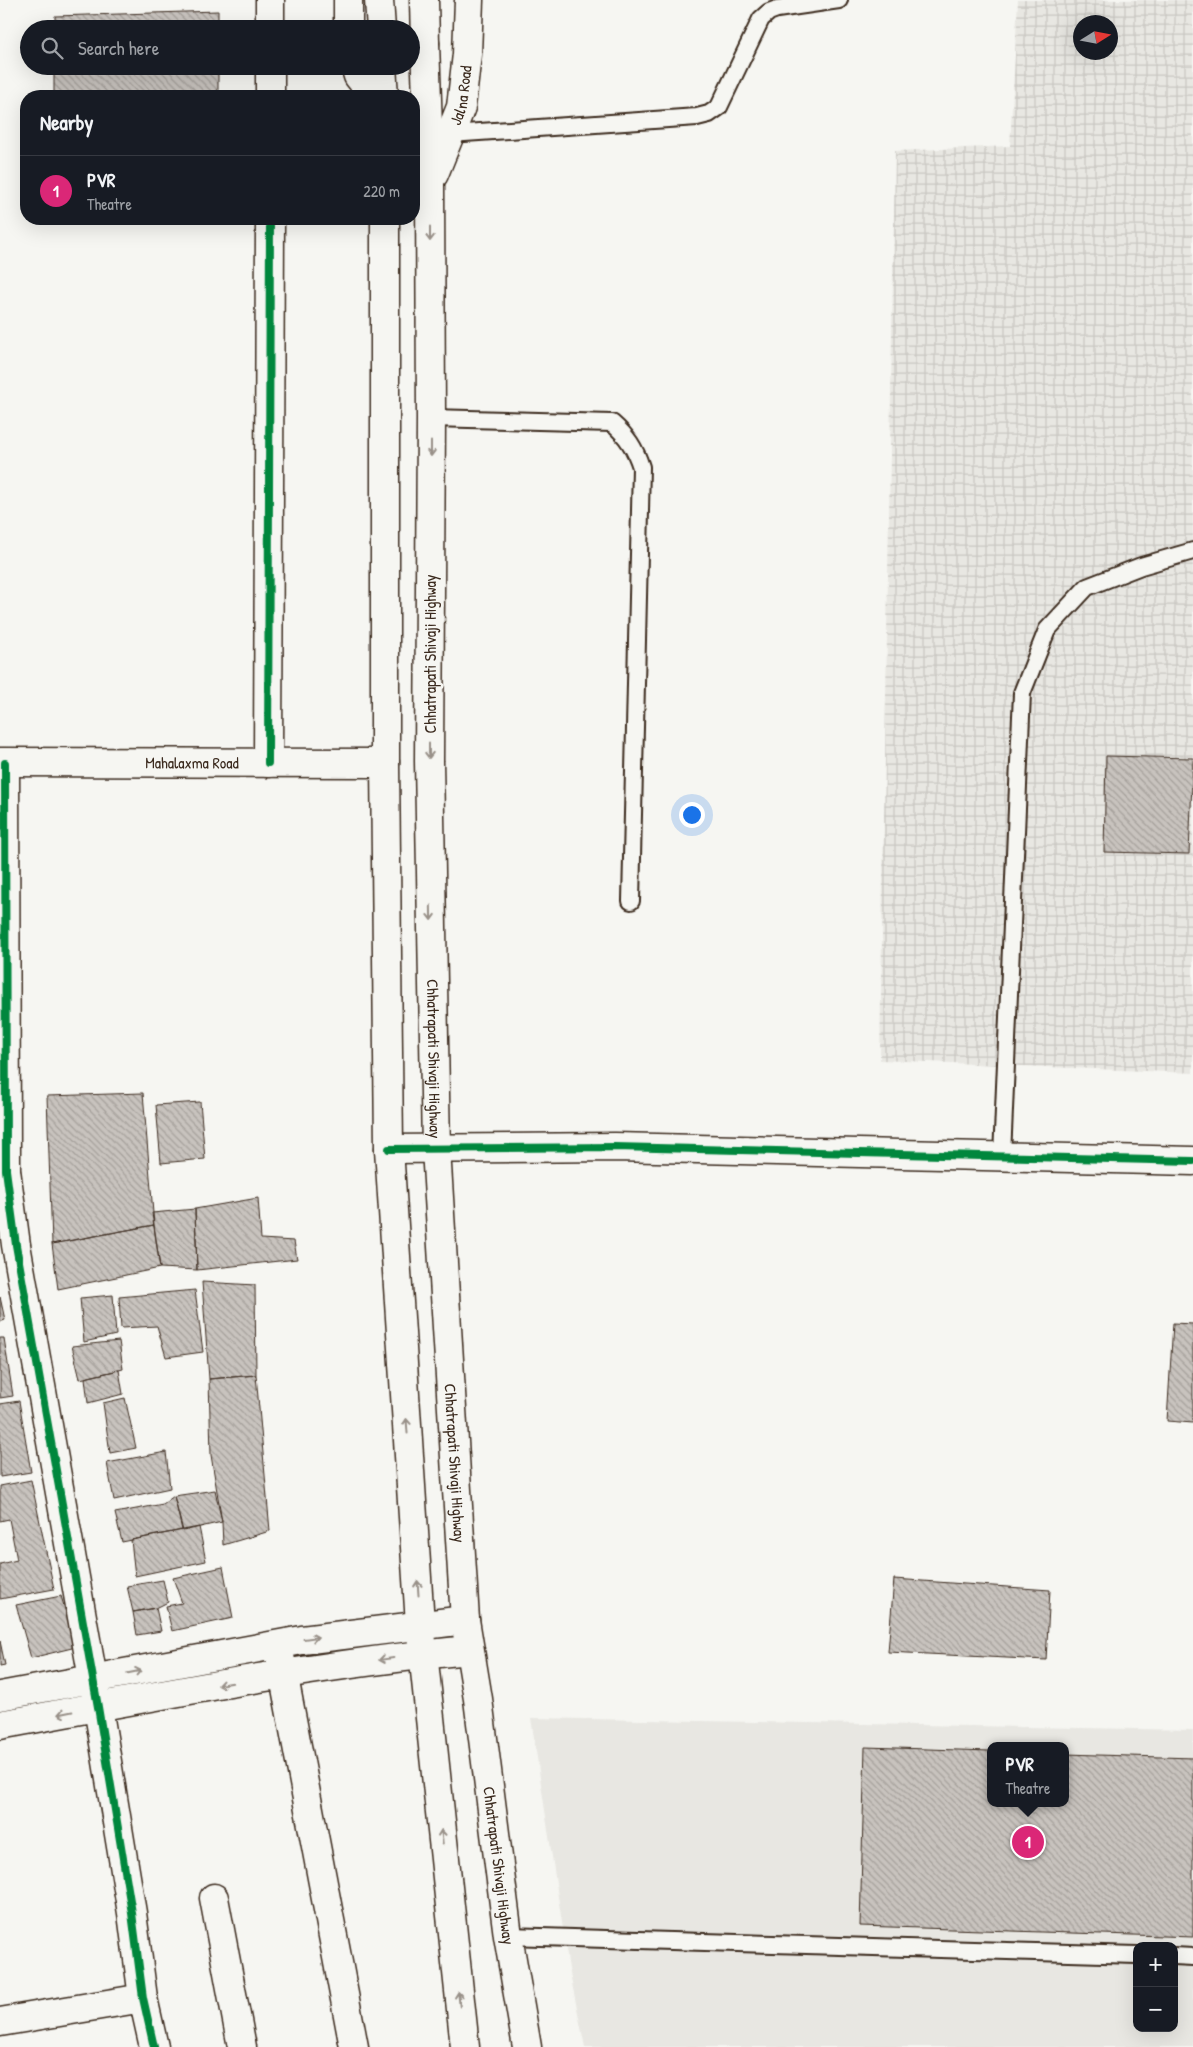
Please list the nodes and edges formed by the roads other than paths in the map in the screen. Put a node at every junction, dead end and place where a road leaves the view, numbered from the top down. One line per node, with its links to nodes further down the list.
1 (270, 0): 7 (main road)
2 (348, 0): 8 (main road)
3 (379, 0): 9 (main road)
4 (424, 0): 17 (main road, Chhatrapati Shivaji Highway)
5 (469, 0): 16 (main road, Jalna Road)
6 (839, 0): 16 (lane)
7 (270, 20)
8 (348, 20)
9 (380, 20)
10 (270, 75): 13 (main road)
11 (358, 75): 14 (main road)
12 (383, 75): 15 (main road)
13 (270, 90)
14 (369, 90)
15 (384, 90)
16 (450, 134): 17 (main road, Jalna Road)
17 (430, 185): 20 (main road, Chhatrapati Shivaji Highway, one-way to 20)
18 (270, 225): 22 (main road)
19 (385, 225): 24 (main road)
20 (431, 418): 25 (lane); 27 (main road, Chhatrapati Shivaji Highway, one-way to 27)
21 (1193, 551): 28 (lane)
22 (268, 762): 23 (main road, Mahalaxma Road); 24 (main road, Mahalaxma Road)
23 (3, 763): 30 (main road)
24 (385, 763): 26 (main road)
25 (630, 901)
26 (389, 1149): 27 (main road); 32 (main road, one-way to 26)
27 (436, 1149): 28 (main road); 31 (main road, Chhatrapati Shivaji Highway)
28 (1002, 1156): 29 (main road)
29 (1193, 1161)
30 (3, 1171): 37 (main road)
31 (465, 1620): 32 (main road); 34 (main road, Chhatrapati Shivaji Highway)
32 (420, 1624): 33 (main road, one-way to 32); 35 (main road)
33 (277, 1644): 36 (main road); 37 (main road, one-way to 33)
34 (469, 1650): 35 (main road); 42 (main road, Chhatrapati Shivaji Highway)
35 (423, 1654): 36 (main road, one-way to 36); 51 (main road, one-way to 35)
36 (283, 1673): 39 (main road, one-way to 39); 50 (main road)
37 (93, 1679): 38 (main road); 39 (main road)
38 (0, 1696)
39 (98, 1707): 40 (main road, one-way to 40); 46 (main road)
40 (0, 1725)
41 (214, 1898): 49 (main road)
42 (508, 1936): 43 (lane); 52 (main road, Chhatrapati Shivaji Highway)
43 (1133, 1955)
44 (1178, 1956): 45 (lane)
45 (1193, 1957)
46 (143, 1998): 47 (main road); 48 (main road)
47 (0, 2022)
48 (154, 2047)
49 (242, 2047)
50 (354, 2047)
51 (465, 2047)
52 (527, 2047)

